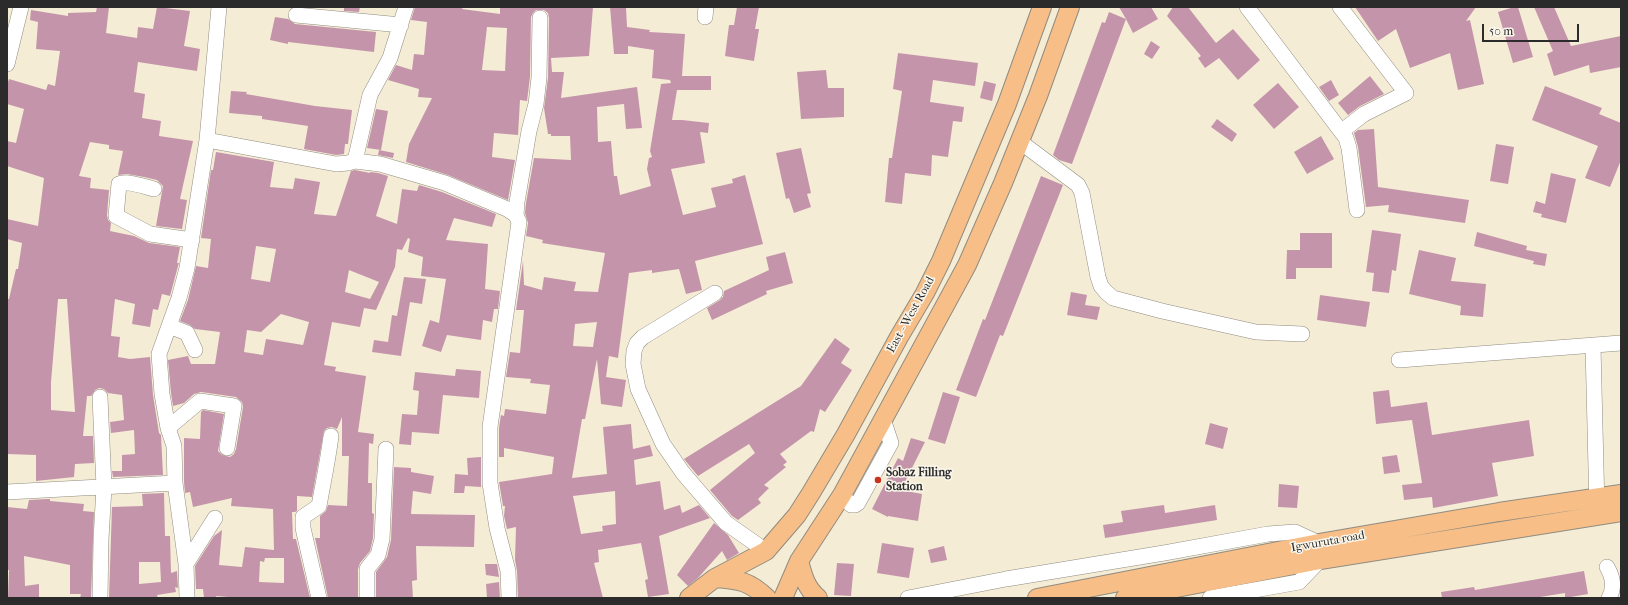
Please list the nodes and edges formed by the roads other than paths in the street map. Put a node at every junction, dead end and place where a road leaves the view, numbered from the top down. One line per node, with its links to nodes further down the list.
1 (219, 7): 13 (street)
2 (406, 7): 10 (street)
3 (1042, 7): 21 (main road, East - West Road)
4 (1070, 7): 14 (main road, East - West Road)
5 (1247, 7): 12 (street)
6 (1340, 7): 12 (street)
7 (296, 15): 10 (street)
8 (16, 16): 11 (street)
9 (540, 18): 18 (street)
10 (401, 25): 15 (street)
11 (7, 64)
12 (1342, 132): 17 (street)
13 (207, 140): 15 (street); 19 (street)
14 (1019, 141): 22 (main road, East - West Road); 24 (street)
15 (355, 161): 18 (street)
16 (154, 189): 19 (street)
17 (1357, 210)
18 (516, 215): 52 (street)
19 (192, 240): 23 (street)
20 (715, 293): 42 (street)
21 (925, 294): 22 (main road); 42 (main road, East - West Road)
22 (947, 302): 44 (main road, East - West Road)
23 (169, 326): 27 (street); 30 (street)
24 (1302, 334)
25 (1621, 343): 26 (street)
26 (1593, 346): 28 (street); 38 (street)
27 (196, 350)
28 (1399, 360)
29 (100, 397): 35 (street)
30 (168, 428): 32 (street); 34 (street)
31 (331, 436): 50 (street)
32 (227, 448)
33 (386, 450): 51 (street)
34 (176, 483): 35 (street); 45 (street)
35 (104, 487): 36 (street); 48 (street)
36 (7, 492)
37 (1621, 494): 38 (main road, Igwuruta road)
38 (1597, 498): 40 (street); 43 (main road, Igwuruta road)
39 (1621, 512): 40 (main road, Igwuruta road)
40 (1598, 516): 43 (main road, Igwuruta road)
41 (215, 518): 45 (street)
42 (766, 551): 47 (main road, East - West Road)
43 (1320, 552): 57 (street); 58 (main road, Igwuruta road); 59 (main road, Igwuruta road); 60 (street)
44 (799, 561): 55 (main road, East - West Road); 56 (main road)
45 (186, 564): 49 (street)
46 (1607, 567): 61 (street)
47 (716, 578): 53 (main road, East - West Road); 54 (main road)
48 (100, 598)
49 (187, 598)
50 (319, 598)
51 (367, 598)
52 (509, 598)
53 (689, 598)
54 (766, 598)
55 (783, 598)
56 (818, 598)
57 (908, 598)
58 (1037, 598)
59 (1125, 598)
60 (1210, 598)
61 (1609, 598)

